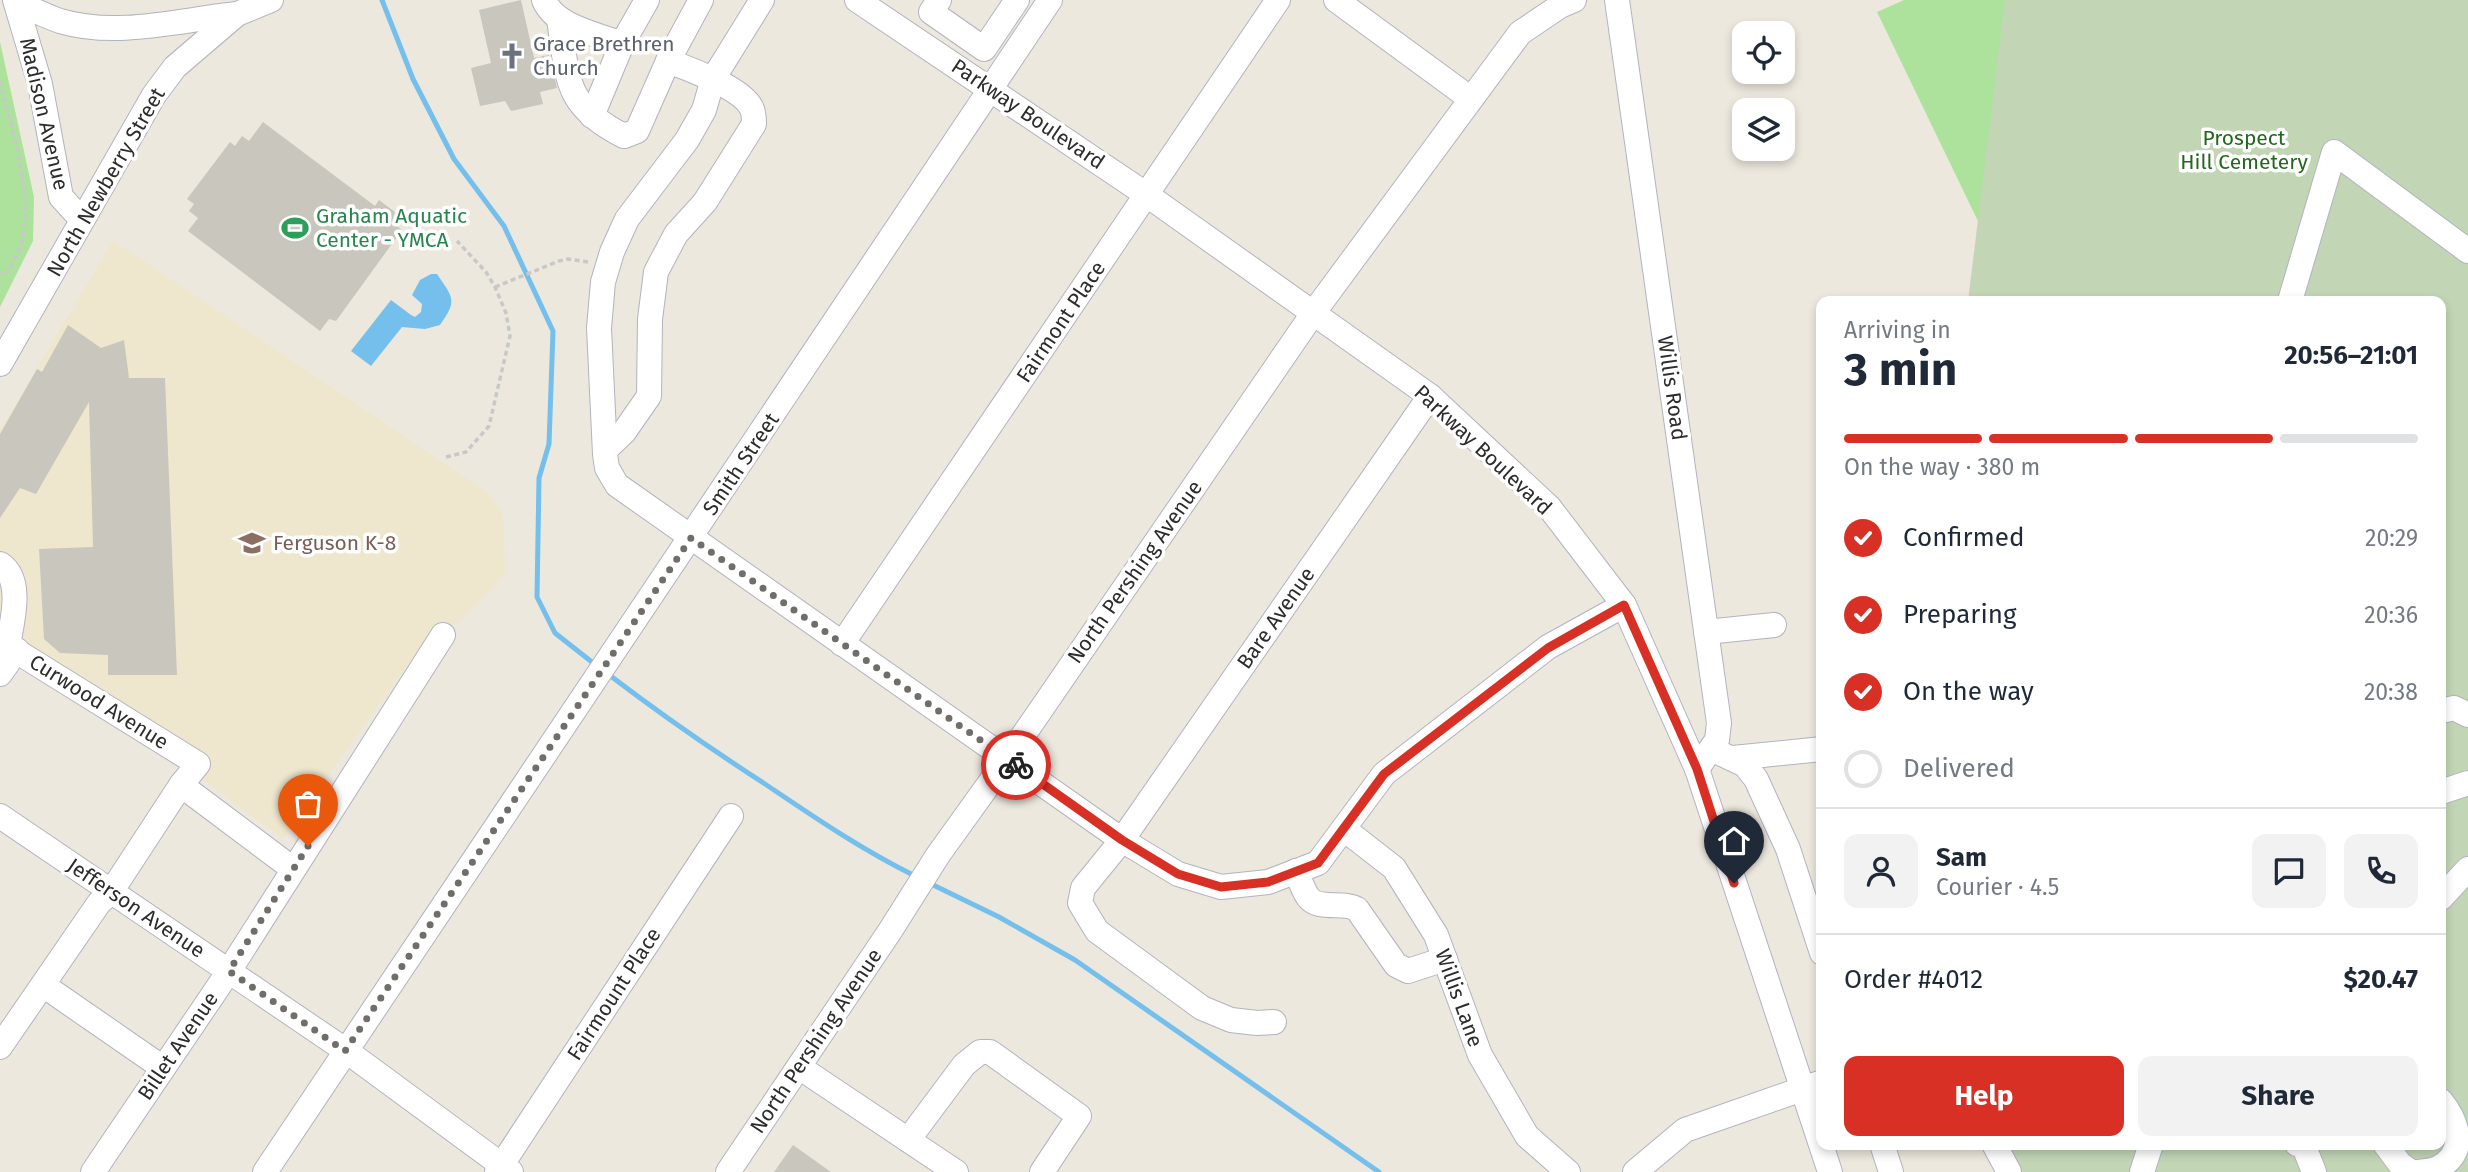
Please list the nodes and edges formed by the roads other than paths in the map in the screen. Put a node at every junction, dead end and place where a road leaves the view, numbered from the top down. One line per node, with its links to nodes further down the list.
1 (271, 0): 15 (street, North Newberry Street)
2 (544, 0): 16 (street)
3 (647, 0): 19 (street)
4 (701, 0): 21 (street)
5 (762, 0): 23 (street)
6 (857, 0): 18 (street, Parkway Boulevard)
7 (1017, 0): 17 (street)
8 (1050, 0): 20 (street, Smith Street)
9 (1278, 0): 27 (street, Fairmont Place)
10 (1336, 0): 25 (street)
11 (1574, 0): 25 (street, North Pershing Avenue)
12 (1618, 0): 39 (street, Willis Road)
13 (15, 1): 15 (street, Madison Avenue); 28 (street, Madison Avenue)
14 (938, 8): 17 (street); 18 (street)
15 (236, 14): 28 (street, North Newberry Street)
16 (559, 19): 19 (street); 26 (street)
17 (984, 40): 20 (street); 22 (street)
18 (920, 42): 22 (street, Parkway Boulevard)
19 (622, 44): 26 (street)
20 (1016, 53): 24 (street, Smith Street)
21 (668, 61): 23 (street); 26 (street)
22 (959, 68): 24 (street, Parkway Boulevard)
23 (713, 79): 34 (street); 34 (street)
24 (991, 89): 27 (street, Parkway Boulevard); 35 (street, Smith Street)
25 (1471, 99): 31 (street, North Pershing Avenue)
26 (592, 116)
27 (1147, 195): 31 (street, Parkway Boulevard); 41 (street, Fairmont Place)
28 (82, 219): 32 (street, North Newberry Street)
29 (2468, 251): 30 (street)
30 (2291, 296)
31 (1314, 312): 33 (street, Parkway Boulevard); 48 (street, North Pershing Avenue)
32 (0, 364)
33 (1430, 396): 37 (street, Parkway Boulevard); 56 (street, Bare Avenue)
34 (605, 450): 35 (street)
35 (691, 538): 41 (street); 69 (street, Smith Street)
36 (0, 564): 42 (street)
37 (1624, 605): 49 (street, Parkway Boulevard); 55 (street)
38 (1774, 625): 39 (street)
39 (1706, 632): 47 (street, Willis Road)
40 (443, 635): 58 (street, Billet Avenue)
41 (842, 644): 48 (street)
42 (8, 645): 43 (street); 51 (street, Curwood Avenue)
43 (0, 674)
44 (2446, 709): 45 (street)
45 (2468, 715)
46 (1816, 749): 47 (street)
47 (1722, 754): 49 (street, Willis Road); 62 (street)
48 (1007, 758): 56 (street); 70 (street, North Pershing Avenue)
49 (1697, 769): 72 (street, Parkway Boulevard)
50 (2468, 783): 52 (street)
51 (181, 785): 58 (street); 60 (street)
52 (2446, 790)
53 (0, 816): 60 (street, Jefferson Avenue)
54 (731, 816): 82 (street, Fairmount Place)
55 (1344, 829): 59 (street); 63 (street, Willis Lane)
56 (1122, 840): 59 (street); 67 (street, Bare Avenue)
57 (2468, 869): 61 (street)
58 (293, 870): 64 (street, Billet Avenue)
59 (1296, 871): 63 (street)
60 (111, 892): 64 (street, Jefferson Avenue); 65 (street)
61 (2446, 893)
62 (1816, 935)
63 (1445, 959): 88 (street, Willis Lane)
64 (229, 971): 69 (street, Jefferson Avenue); 71 (street, Billet Avenue)
65 (43, 985): 66 (street); 71 (street)
66 (7, 1022): 68 (street)
67 (1274, 1022)
68 (0, 1047)
69 (345, 1051): 82 (street, Jefferson Avenue); 84 (street, Smith Street)
70 (799, 1067): 75 (street); 85 (street, North Pershing Avenue)
71 (163, 1068): 83 (street, Billet Avenue)
72 (1811, 1085): 73 (street, Parkway Boulevard); 89 (street)
73 (1816, 1108)
74 (2446, 1108): 95 (street)
75 (908, 1140): 86 (street); 87 (street)
76 (1825, 1150): 90 (street, Parkway Boulevard)
77 (1884, 1150): 91 (street)
78 (1997, 1150): 92 (street)
79 (2149, 1150): 93 (street)
80 (2305, 1150): 94 (street)
81 (2390, 1150): 95 (street)
82 (503, 1170)
83 (93, 1172)
84 (265, 1172)
85 (728, 1172)
86 (956, 1172)
87 (1042, 1172)
88 (1568, 1172)
89 (1635, 1172)
90 (1830, 1172)
91 (1891, 1172)
92 (2009, 1172)
93 (2142, 1172)
94 (2314, 1172)
95 (2414, 1172)

